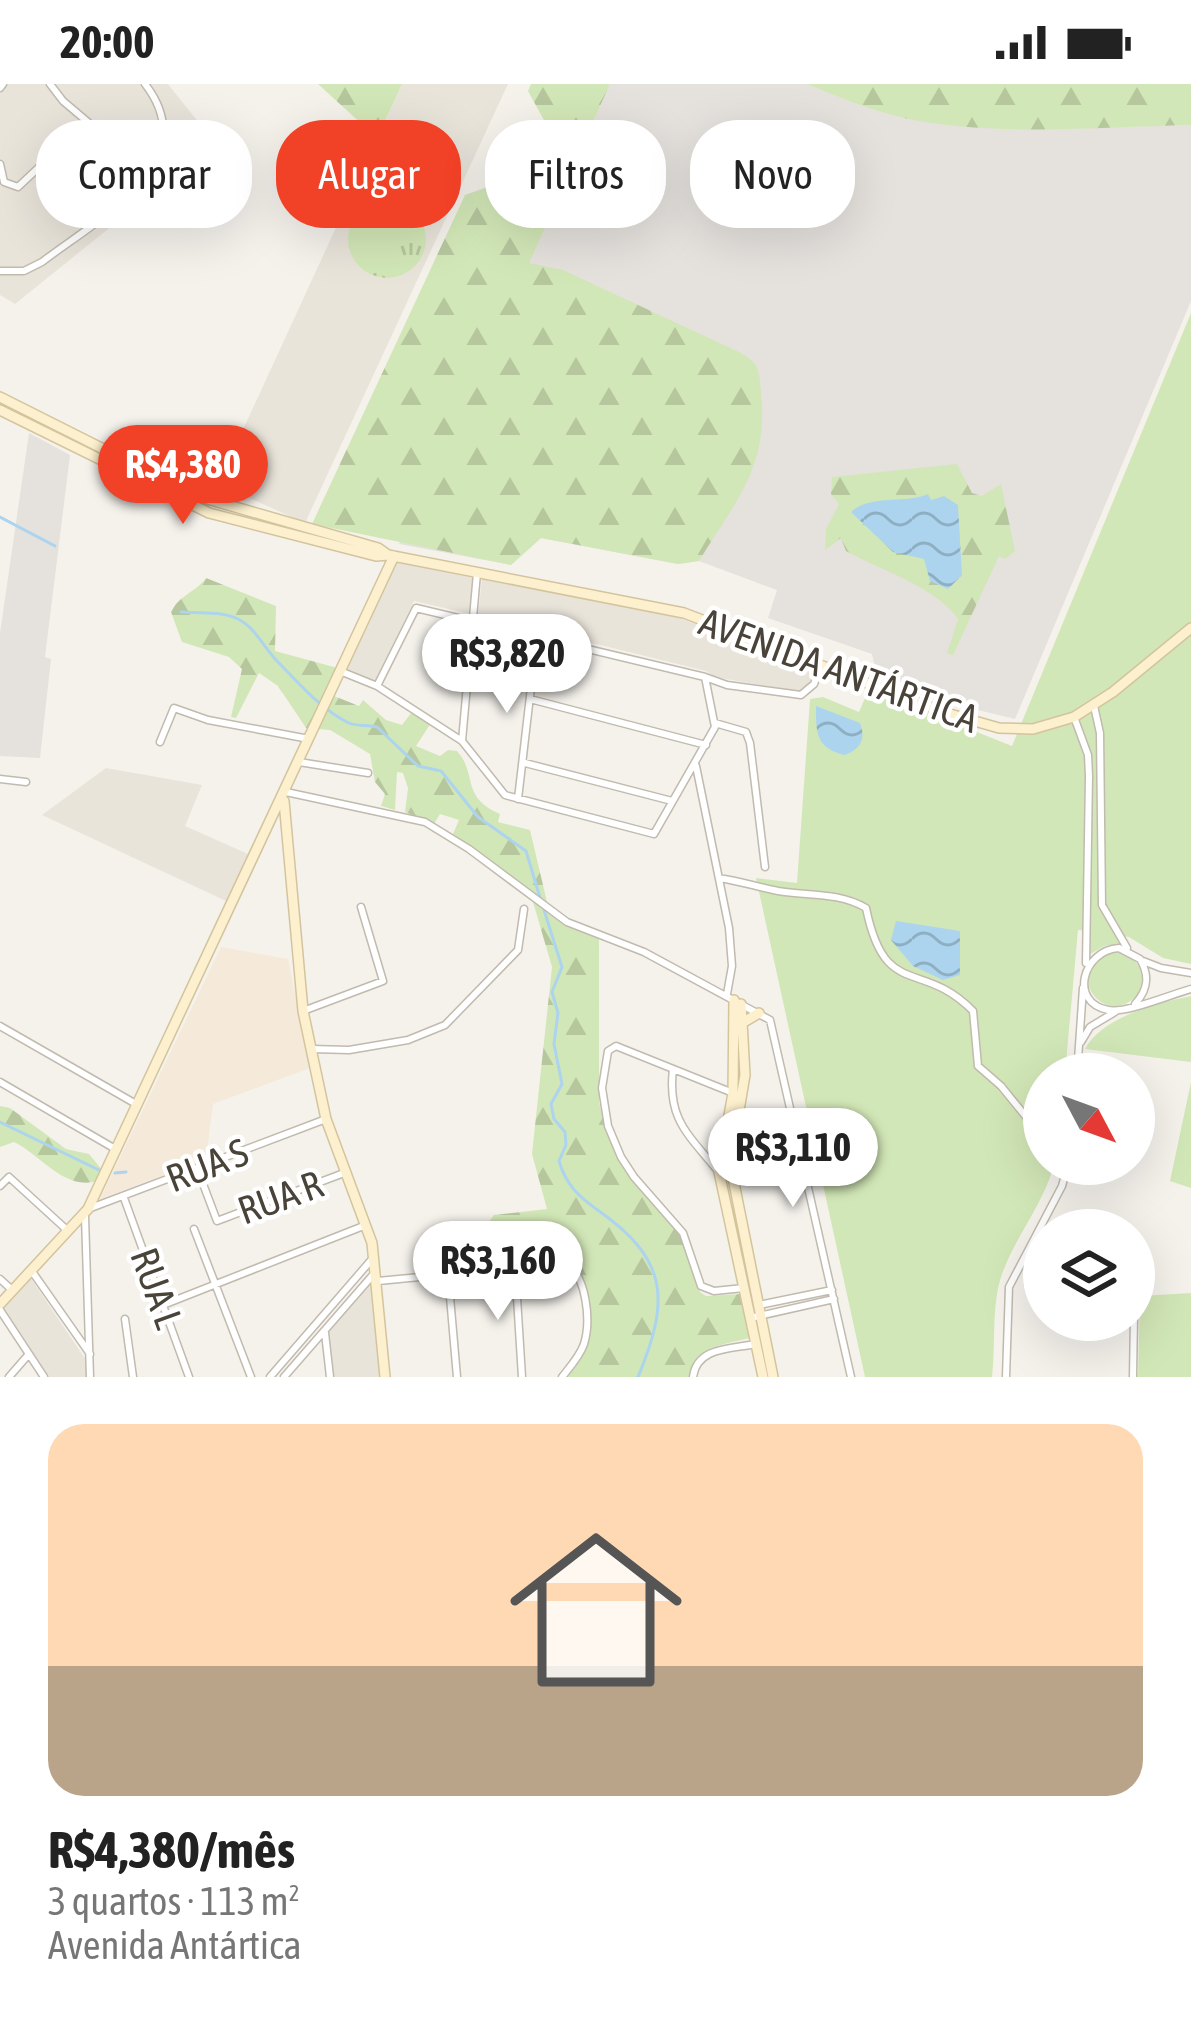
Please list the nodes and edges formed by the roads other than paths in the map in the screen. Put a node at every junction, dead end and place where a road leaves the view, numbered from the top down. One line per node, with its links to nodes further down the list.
1 (50, 84): 3 (street)
2 (145, 84): 4 (street)
3 (82, 120)
4 (162, 120)
5 (0, 164): 6 (street)
6 (36, 170)
7 (86, 228): 8 (street)
8 (0, 272)
9 (0, 397): 12 (main road, AVENIDA ANTÁRTICA)
10 (0, 410): 11 (main road, AVENIDA ANTÁRTICA)
11 (195, 507): 12 (main road); 13 (main road, AVENIDA ANTÁRTICA)
12 (234, 509): 13 (main road, AVENIDA ANTÁRTICA)
13 (391, 555): 14 (main road, AVENIDA ANTÁRTICA); 19 (main road)
14 (477, 573): 15 (street); 18 (main road, AVENIDA ANTÁRTICA)
15 (474, 620): 17 (street); 21 (street); 27 (street)
16 (1191, 628): 23 (main road, AVENIDA ANTÁRTICA)
17 (537, 635): 20 (street); 22 (street)
18 (821, 664): 20 (street); 24 (main road, AVENIDA ANTÁRTICA)
19 (340, 671): 21 (street); 26 (main road)
20 (705, 676): 25 (street)
21 (376, 686): 27 (street)
22 (530, 700): 29 (street); 31 (street)
23 (1094, 706): 24 (main road, AVENIDA ANTÁRTICA); 43 (street)
24 (1074, 717): 45 (street)
25 (715, 723): 29 (street); 39 (street)
26 (309, 739): 28 (street); 30 (main road)
27 (462, 741): 37 (street)
28 (160, 742)
29 (706, 745): 32 (street)
30 (299, 762): 33 (street); 36 (main road)
31 (523, 763): 37 (street); 38 (street)
32 (696, 763): 38 (street); 40 (street)
33 (368, 773)
34 (0, 779): 35 (street)
35 (26, 782)
36 (285, 794): 49 (street); 51 (main road); 62 (main road)
37 (518, 801): 38 (street)
38 (672, 801)
39 (765, 868)
40 (719, 878): 49 (street); 63 (street)
41 (361, 907): 51 (street)
42 (524, 909): 57 (street)
43 (1129, 951): 44 (street); 45 (street)
44 (1140, 959): 46 (street); 50 (street)
45 (1086, 969): 47 (street)
46 (1191, 973)
47 (1084, 980): 52 (street); 56 (street)
48 (1191, 989): 50 (street)
49 (734, 1000): 53 (street); 54 (main road); 61 (main road)
50 (1135, 1004): 52 (street)
51 (303, 1011): 57 (main road)
52 (1115, 1011): 56 (street)
53 (759, 1013): 54 (main road); 87 (street)
54 (742, 1023): 90 (main road)
55 (0, 1026): 62 (street)
56 (1079, 1045): 58 (street)
57 (311, 1049): 64 (main road)
58 (1078, 1053)
59 (674, 1069): 61 (street); 67 (street); 85 (street)
60 (0, 1082): 66 (street)
61 (733, 1094): 65 (main road)
62 (139, 1105): 66 (main road)
63 (1023, 1113)
64 (326, 1119): 68 (street, RUA S); 70 (main road)
65 (722, 1147): 67 (street); 69 (main road)
66 (117, 1150): 74 (main road)
67 (703, 1153): 69 (street)
68 (197, 1168): 70 (street, RUA R); 73 (street, RUA S)
69 (718, 1172): 85 (main road)
70 (344, 1173): 75 (main road)
71 (1062, 1185): 114 (street)
72 (0, 1186): 77 (street)
73 (124, 1198): 74 (street, RUA S); 88 (street, RUA L)
74 (86, 1211): 77 (main road); 96 (street)
75 (368, 1225): 78 (main road); 84 (street)
76 (194, 1229): 84 (street)
77 (67, 1230): 80 (main road)
78 (373, 1258): 82 (main road); 103 (street)
79 (515, 1266): 81 (street); 108 (street); 109 (street)
80 (31, 1270): 86 (main road); 96 (street)
81 (448, 1274): 82 (street); 107 (street)
82 (377, 1276): 92 (street); 106 (main road)
83 (0, 1279): 86 (street)
84 (215, 1284): 88 (street); 102 (street)
85 (744, 1288): 90 (main road)
86 (12, 1290): 89 (main road)
87 (833, 1294): 90 (street); 113 (street)
88 (163, 1305): 101 (street, RUA L)
89 (0, 1307): 95 (street)
90 (754, 1312): 94 (main road); 112 (main road)
91 (125, 1319): 100 (street)
92 (325, 1330): 104 (street); 105 (street)
93 (1134, 1341): 115 (street)
94 (756, 1344): 110 (street); 111 (main road)
95 (29, 1354): 97 (street); 98 (street)
96 (90, 1354): 99 (street)
97 (9, 1377)
98 (44, 1377)
99 (90, 1377)
100 (133, 1377)
101 (189, 1377)
102 (251, 1377)
103 (270, 1377)
104 (284, 1377)
105 (330, 1377)
106 (385, 1377)
107 (457, 1377)
108 (522, 1377)
109 (562, 1377)
110 (693, 1377)
111 (763, 1377)
112 (773, 1377)
113 (851, 1377)
114 (1006, 1377)
115 (1133, 1377)

